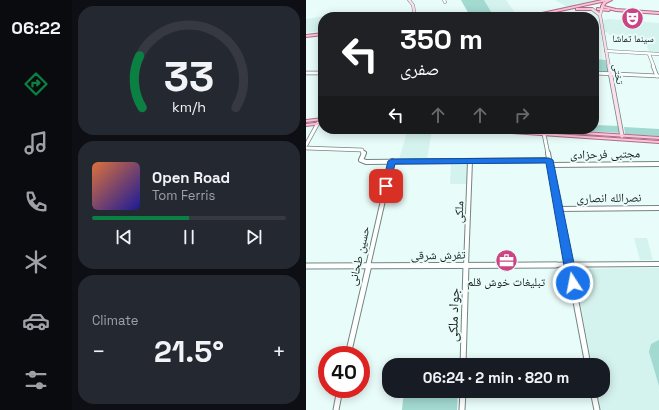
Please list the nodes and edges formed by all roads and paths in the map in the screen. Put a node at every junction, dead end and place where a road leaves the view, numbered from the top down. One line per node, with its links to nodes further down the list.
1 (409, 0): 9 (main road)
2 (606, 0): 4 (main road)
3 (611, 0): 8 (main road)
4 (589, 4): 5 (main road); 7 (main road); 8 (main road)
5 (570, 9): 6 (main road); 10 (main road)
6 (577, 9): 7 (main road); 11 (main road)
7 (592, 9): 8 (main road); 8 (main road)
8 (601, 10): 12 (main road); 12 (main road); 15 (main road, تختی)
9 (414, 12)
10 (553, 12)
11 (560, 12)
12 (659, 14)
13 (318, 34): 14 (main road)
14 (306, 35)
15 (606, 51): 16 (street); 21 (main road, تختی)
16 (649, 54): 17 (street); 22 (street)
17 (659, 54)
18 (306, 73): 19 (street)
19 (318, 73)
20 (599, 73): 21 (street)
21 (610, 73): 22 (street); 30 (main road, تختی)
22 (658, 76)
23 (318, 120): 24 (main road)
24 (306, 121)
25 (318, 123): 26 (main road)
26 (306, 125)
27 (318, 126): 33 (street)
28 (544, 134): 36 (street)
29 (561, 134): 30 (main road); 32 (main road)
30 (622, 136): 31 (main road)
31 (659, 138)
32 (659, 142)
33 (306, 146): 34 (street, مجتبی فرحزادی)
34 (392, 161): 35 (street, مجتبی فرحزادی); 44 (street, حسین طحانی)
35 (470, 161): 36 (street, مجتبی فرحزادی); 41 (street, ملکی)
36 (550, 162): 37 (street, مجتبی فرحزادی); 39 (street)
37 (659, 164)
38 (659, 208): 39 (street, نصرالله انصاری)
39 (559, 209): 42 (street)
40 (659, 264): 42 (street, تفرش شرقی)
41 (467, 265): 42 (street, تفرش شرقی); 44 (street, تفرش شرقی); 46 (street, جواد ملکی)
42 (569, 265): 47 (street)
43 (306, 266): 44 (street, تفرش شرقی)
44 (368, 266): 45 (street, حسین طحانی)
45 (350, 346)
46 (463, 358)
47 (587, 358)
48 (338, 398): 51 (street)
49 (462, 398): 52 (street)
50 (594, 398): 53 (street)
51 (336, 410)
52 (462, 410)
53 (597, 410)

